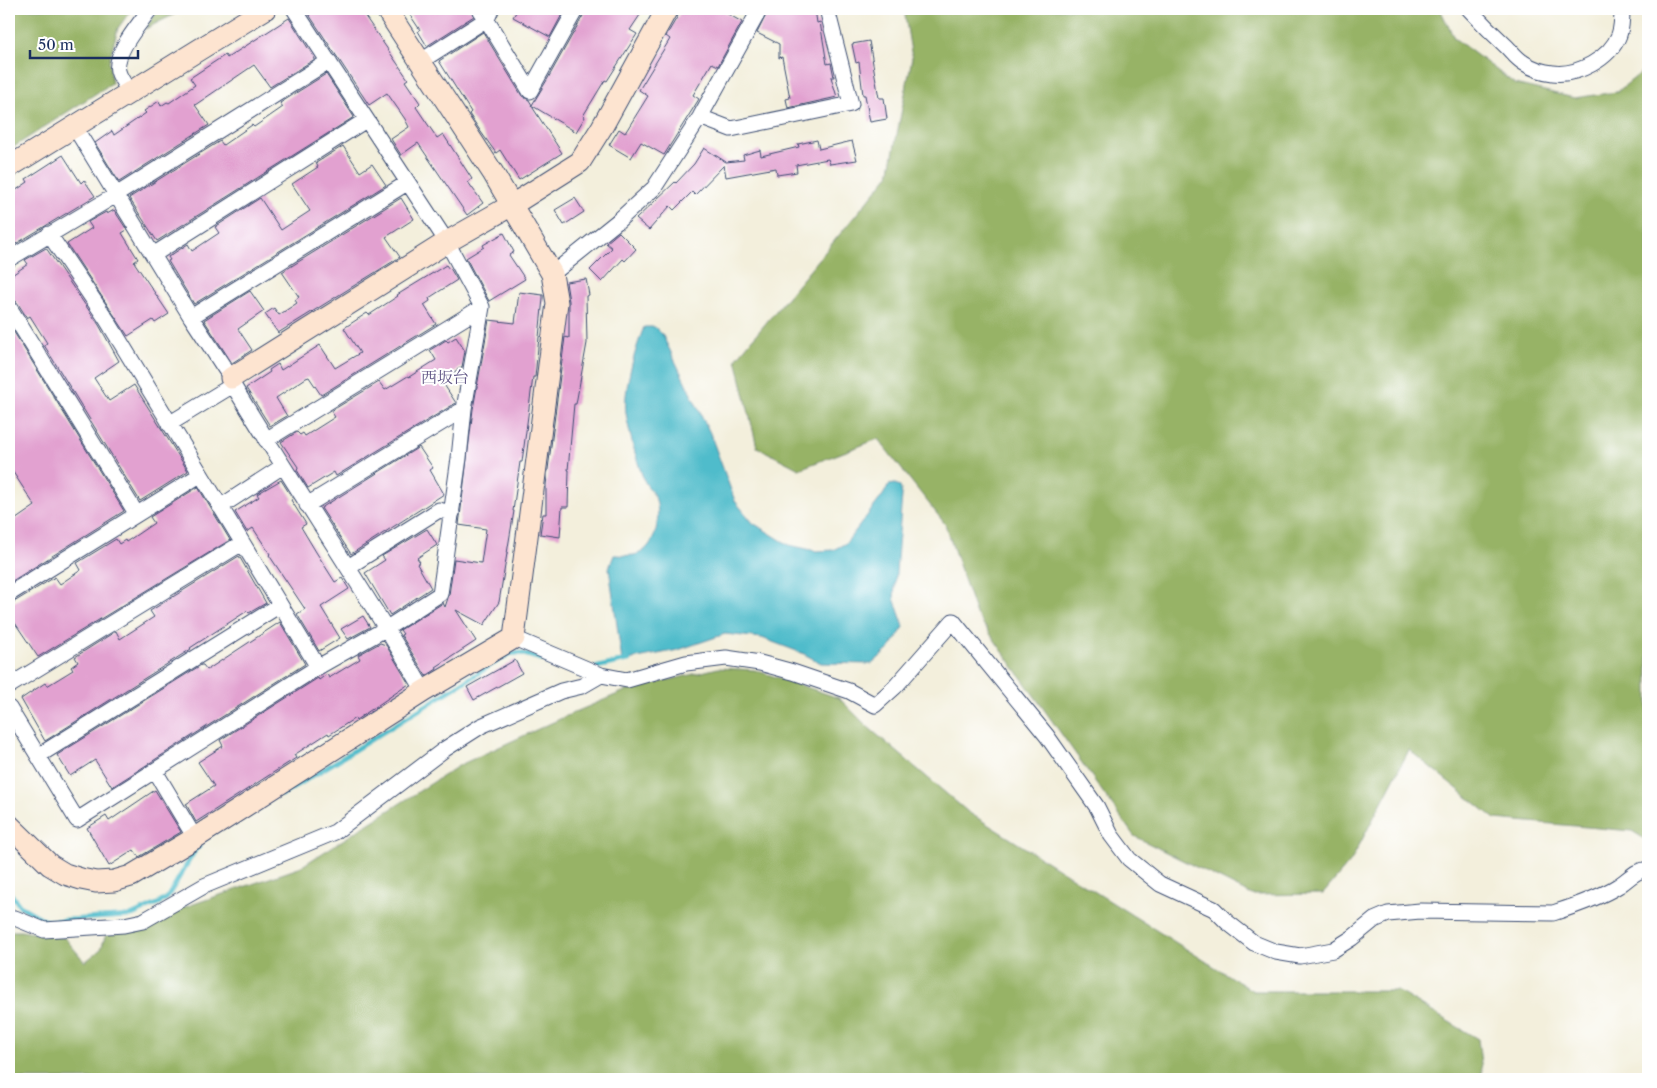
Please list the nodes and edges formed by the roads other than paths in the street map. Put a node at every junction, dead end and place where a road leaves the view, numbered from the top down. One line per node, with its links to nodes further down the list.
1 (150, 9): 14 (street)
2 (265, 9): 14 (street)
3 (294, 9): 12 (street)
4 (386, 9): 13 (street)
5 (576, 9): 11 (street)
6 (667, 9): 21 (street)
7 (760, 9): 15 (street)
8 (827, 9): 15 (street)
9 (1469, 9): 10 (street)
10 (1622, 9)
11 (486, 12): 13 (street)
12 (329, 61): 16 (street); 20 (street)
13 (422, 61): 21 (street)
14 (130, 92): 17 (street)
15 (700, 117): 26 (street)
16 (366, 120): 19 (street); 24 (street)
17 (74, 126): 18 (street); 20 (street)
18 (9, 167)
19 (407, 183): 23 (street); 29 (street)
20 (116, 195): 22 (street); 24 (street)
21 (512, 205): 23 (street); 26 (street)
22 (49, 234): 25 (street); 32 (street)
23 (447, 242): 28 (street); 30 (street)
24 (153, 255): 29 (street)
25 (9, 259)
26 (552, 274): 45 (street)
27 (9, 307): 38 (street)
28 (482, 307): 31 (street); 33 (street)
29 (190, 317): 30 (street)
30 (232, 382): 32 (street); 33 (street)
31 (464, 409): 36 (street); 39 (street)
32 (169, 424): 35 (street)
33 (266, 440): 34 (street)
34 (283, 466): 36 (street); 37 (street)
35 (200, 474): 37 (street); 38 (street)
36 (307, 505): 41 (street)
37 (220, 507): 40 (street)
38 (136, 513): 42 (street)
39 (452, 513): 41 (street); 44 (street)
40 (242, 542): 43 (street); 48 (street)
41 (348, 567): 44 (street)
42 (9, 594)
43 (280, 605): 46 (street); 51 (street)
44 (387, 628): 46 (street); 49 (street)
45 (514, 638): 47 (street); 49 (street)
46 (318, 667): 52 (street)
47 (601, 675): 55 (street); 56 (street)
48 (9, 686)
49 (424, 691): 54 (street)
50 (9, 708): 51 (street)
51 (38, 756): 52 (street)
52 (155, 770): 54 (street)
53 (9, 825): 54 (street)
54 (194, 838)
55 (1648, 870)
56 (9, 918)

